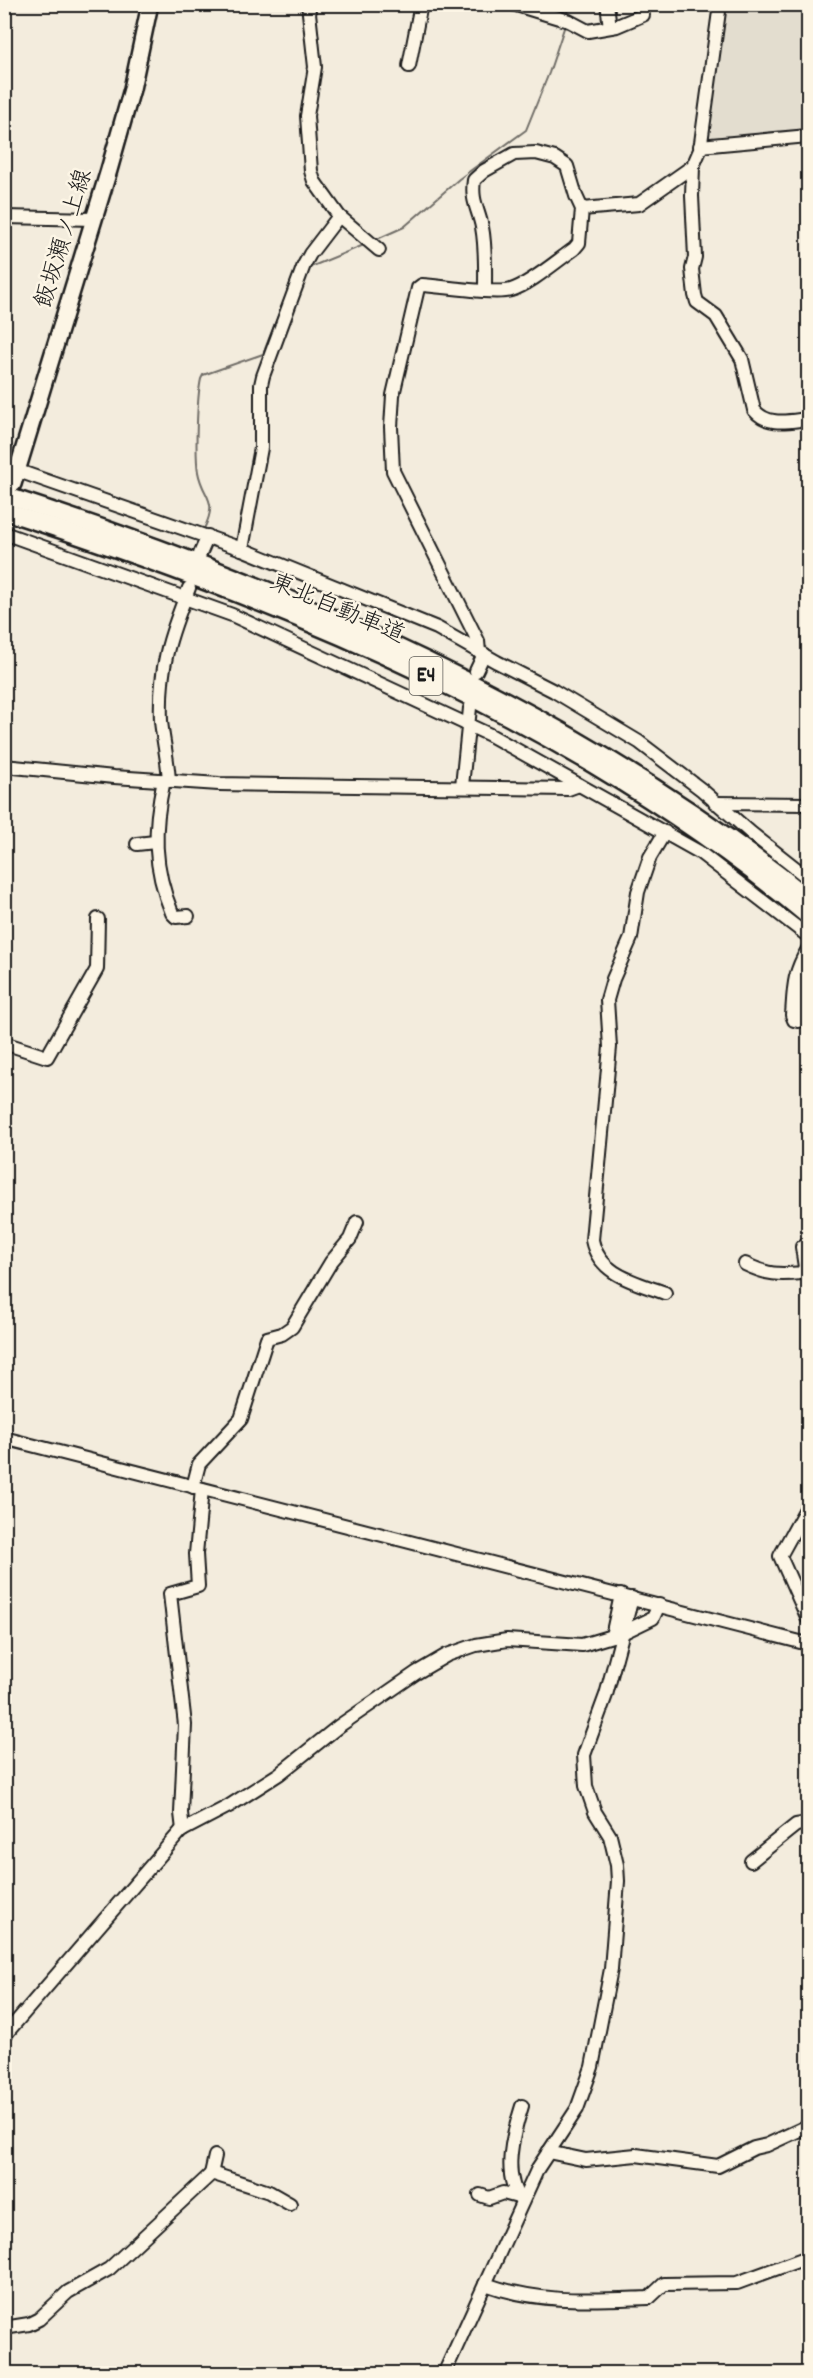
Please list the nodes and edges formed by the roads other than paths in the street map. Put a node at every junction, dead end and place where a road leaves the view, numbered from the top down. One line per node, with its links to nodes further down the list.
1 (150, 4): 16 (main road, 飯坂瀬ノ上線)
2 (308, 4): 14 (street)
3 (421, 4): 9 (street)
4 (513, 4): 8 (street)
5 (607, 4): 8 (street)
6 (720, 4): 11 (street)
7 (643, 15): 8 (street)
8 (610, 27)
9 (409, 66)
10 (808, 136): 11 (street)
11 (700, 146): 12 (street)
12 (693, 166): 13 (street); 19 (street)
13 (582, 209): 18 (street); 18 (street)
14 (339, 216): 17 (street); 24 (street)
15 (4, 217): 16 (street)
16 (94, 219): 20 (main road, 飯坂瀬ノ上線)
17 (379, 250)
18 (485, 290): 27 (street)
19 (808, 419)
20 (10, 479): 23 (street); 41 (highway, 東北自動車道 / E4)
21 (4, 511): 43 (highway, 東北自動車道 / E4)
22 (4, 533): 26 (street)
23 (208, 536): 24 (street); 25 (street)
24 (242, 549): 27 (street)
25 (200, 554)
26 (187, 592): 30 (street); 32 (street)
27 (482, 653): 28 (street); 35 (street)
28 (476, 671)
29 (470, 708): 30 (street)
30 (468, 724): 33 (street); 34 (street)
31 (4, 766): 32 (street)
32 (166, 780): 34 (street); 38 (street)
33 (579, 785): 34 (street); 37 (street)
34 (462, 786)
35 (716, 803): 36 (street); 40 (street)
36 (808, 804)
37 (665, 832): 45 (street); 54 (street)
38 (155, 842): 39 (street); 42 (street)
39 (137, 844)
40 (808, 878)
41 (808, 898)
42 (188, 916)
43 (808, 916)
44 (98, 919): 50 (street)
45 (808, 936)
46 (808, 949): 49 (street)
47 (808, 965): 49 (street)
48 (808, 1006): 49 (street)
49 (798, 1021)
50 (4, 1043)
51 (357, 1222): 56 (street)
52 (808, 1243): 53 (street)
53 (745, 1264)
54 (665, 1293)
55 (4, 1438): 56 (street)
56 (197, 1488): 58 (street); 64 (street)
57 (808, 1505): 60 (street)
58 (627, 1597): 59 (street); 61 (street)
59 (659, 1605): 61 (street); 62 (street)
60 (808, 1619)
61 (617, 1635): 64 (street); 69 (street)
62 (808, 1644)
63 (808, 1823): 65 (street)
64 (183, 1830): 66 (street)
65 (751, 1861)
66 (4, 2036)
67 (522, 2106): 73 (street)
68 (808, 2126): 69 (street)
69 (548, 2152): 73 (street)
70 (215, 2156): 71 (street)
71 (212, 2173): 74 (street); 77 (street)
72 (480, 2195): 73 (street)
73 (520, 2199): 76 (street)
74 (290, 2204)
75 (808, 2257): 76 (street)
76 (485, 2284): 78 (street)
77 (4, 2328)
78 (444, 2373)

